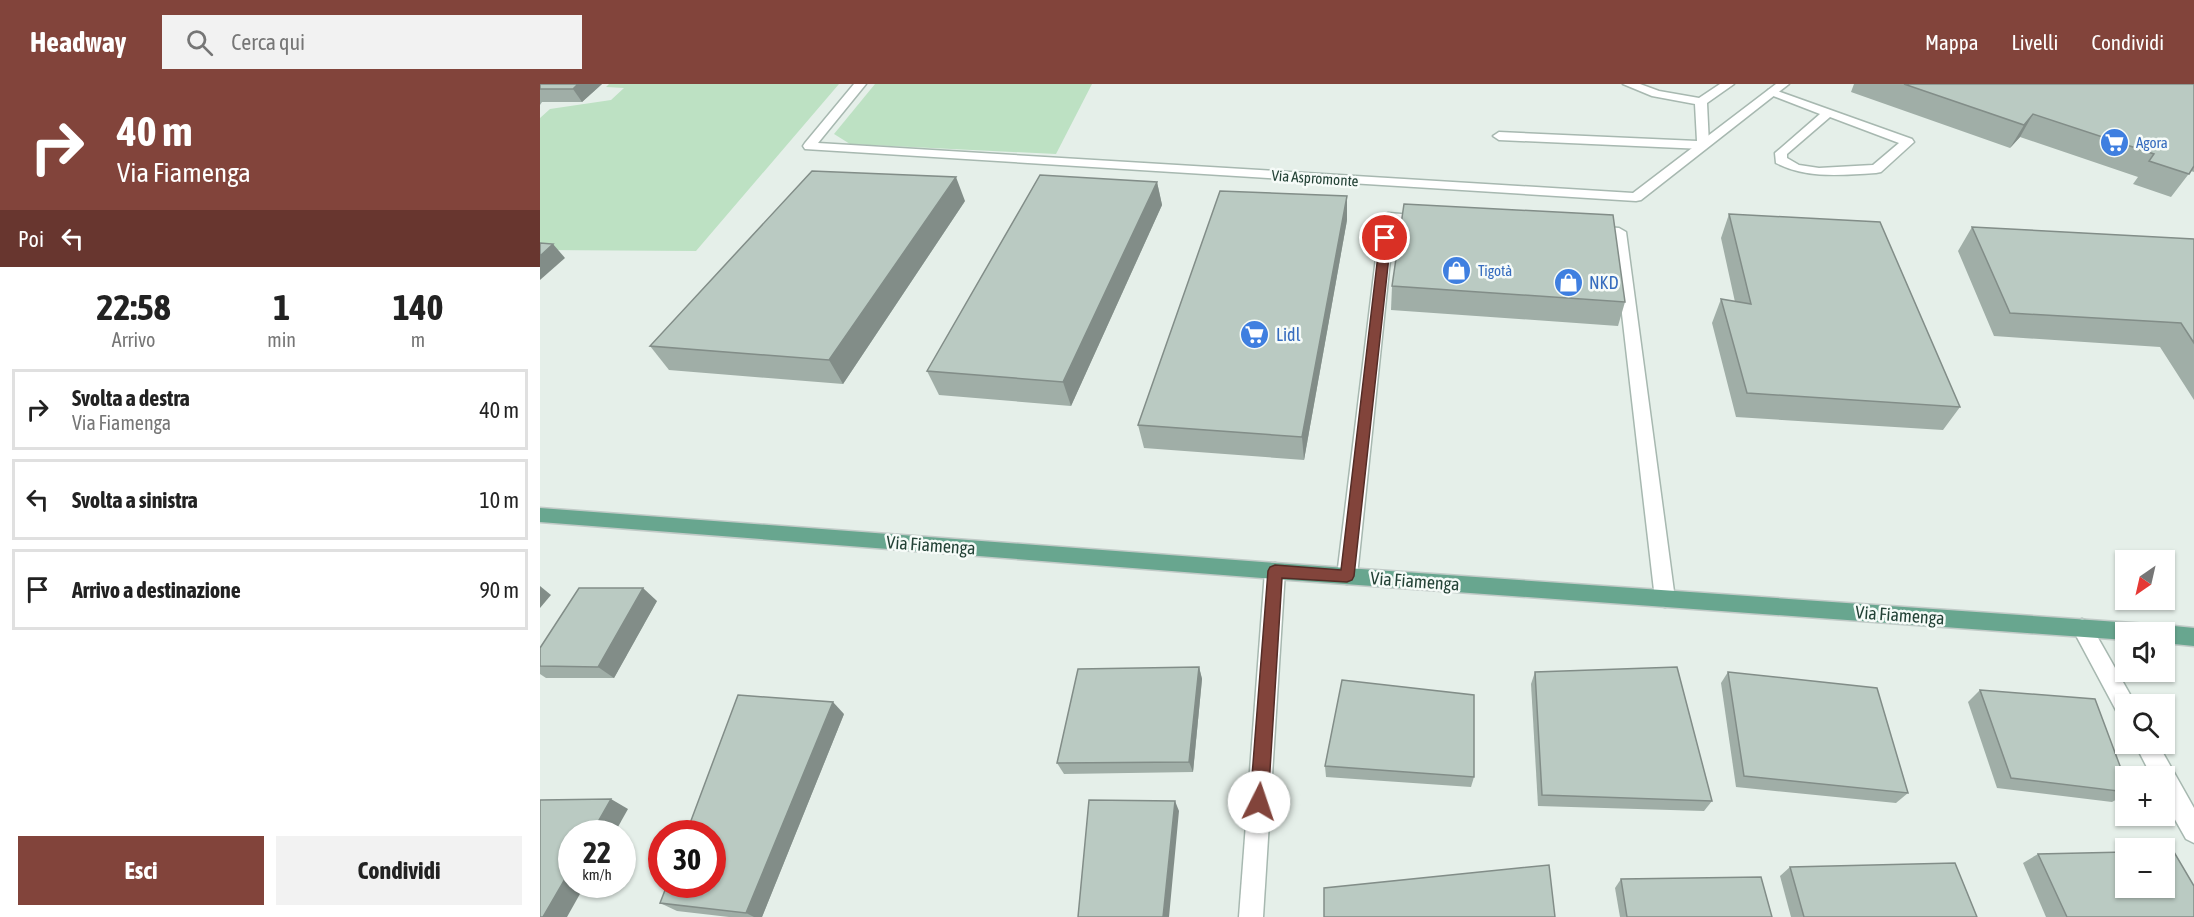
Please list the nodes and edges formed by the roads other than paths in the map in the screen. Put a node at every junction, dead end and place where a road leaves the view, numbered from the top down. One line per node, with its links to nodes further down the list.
1 (860, 84): 8 (street, Via Aspromonte)
2 (1629, 84): 5 (street)
3 (1728, 84): 5 (street)
4 (1778, 88): 6 (street); 8 (street, Via Aspromonte)
5 (1701, 102): 8 (street)
6 (1828, 113): 6 (street)
7 (1499, 136): 8 (street)
8 (1703, 145)
9 (1446, 221): 13 (street)
10 (1573, 229): 14 (street)
11 (540, 515): 12 (main road, Via Fiamenga)
12 (1275, 571): 13 (main road, Via Fiamenga); 22 (street)
13 (1347, 576): 14 (main road, Via Fiamenga)
14 (1665, 599): 15 (main road, Via Fiamenga)
15 (2082, 628): 16 (main road, Via Fiamenga); 19 (street)
16 (2115, 631)
17 (2175, 635): 18 (main road)
18 (2194, 637)
19 (2119, 694)
20 (2175, 797): 21 (street)
21 (2194, 831)
22 (1251, 917)

